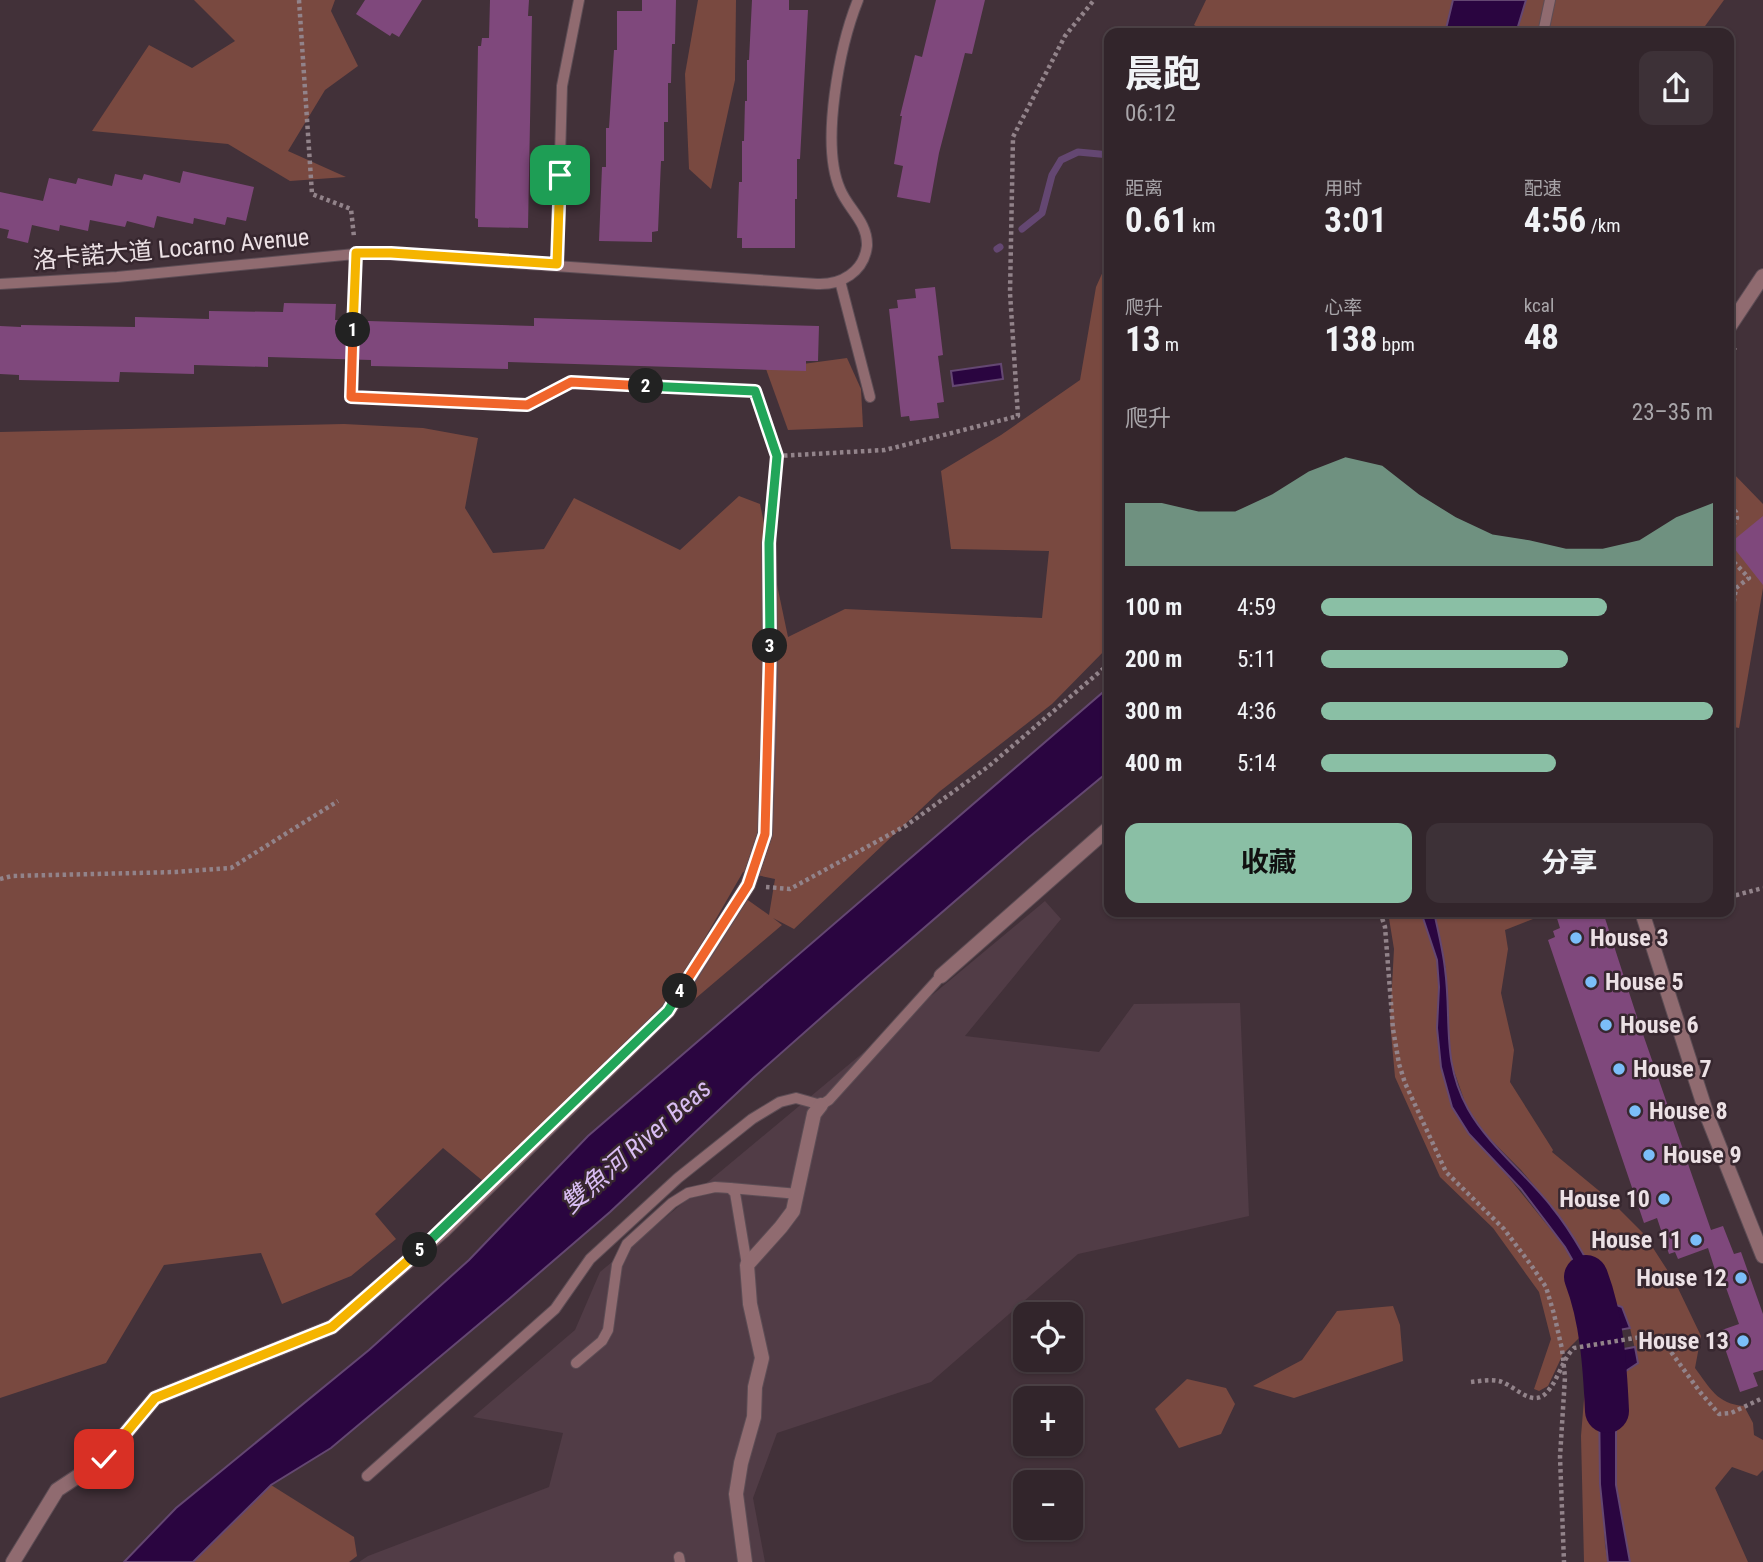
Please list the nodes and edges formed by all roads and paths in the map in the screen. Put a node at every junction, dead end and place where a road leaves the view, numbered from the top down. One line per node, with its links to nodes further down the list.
1 (299, 0): 7 (path)
2 (579, 0): 8 (lane)
3 (858, 0): 10 (lane)
4 (1094, 0): 14 (path)
5 (1550, 0): 6 (lane)
6 (1543, 28)
7 (356, 253): 8 (lane, 洛卡諾大道 Locarno Avenue); 11 (lane, 洛卡諾大道 Locarno Avenue); 14 (path)
8 (557, 264): 10 (lane, 洛卡諾大道 Locarno Avenue)
9 (1763, 276): 12 (street)
10 (840, 281): 13 (lane)
11 (0, 284)
12 (1734, 320)
13 (870, 397)
14 (777, 456): 15 (path)
15 (769, 543): 22 (street)
16 (1734, 562): 17 (path)
17 (1734, 601)
18 (1104, 668): 22 (path)
19 (338, 801): 21 (path)
20 (1104, 832): 27 (street)
21 (0, 879)
22 (748, 885): 37 (street)
23 (1763, 888): 24 (path)
24 (1734, 896)
25 (1382, 917): 39 (path)
26 (1644, 917): 31 (street)
27 (941, 976): 28 (lane)
28 (821, 1105): 30 (street); 36 (lane)
29 (730, 1188): 30 (lane); 32 (lane); 33 (lane)
30 (798, 1194): 32 (street)
31 (1763, 1256)
32 (747, 1265): 38 (street)
33 (576, 1363)
34 (1471, 1382): 35 (path)
35 (1763, 1398)
36 (367, 1476)
37 (13, 1562)
38 (745, 1562)
39 (1564, 1562)

